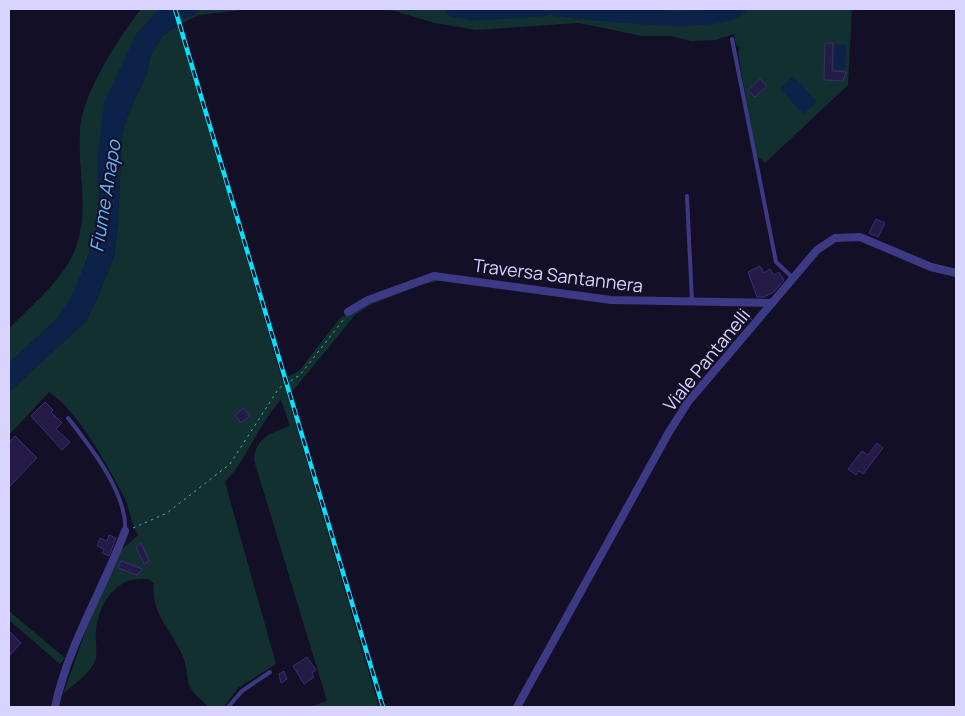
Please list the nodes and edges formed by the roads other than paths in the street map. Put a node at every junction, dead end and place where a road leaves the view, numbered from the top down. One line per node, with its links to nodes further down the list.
1 (732, 39): 4 (lane)
2 (687, 196): 5 (lane)
3 (956, 274): 4 (street, Viale Pantanelli)
4 (793, 278): 6 (street, Viale Pantanelli)
5 (692, 302): 6 (street, Traversa Santannera); 7 (street, Traversa Santannera)
6 (772, 303): 13 (street, Viale Pantanelli)
7 (348, 312)
8 (68, 418): 9 (lane)
9 (125, 531): 11 (street)
10 (270, 672): 12 (lane)
11 (55, 707)
12 (228, 707)
13 (517, 707)

